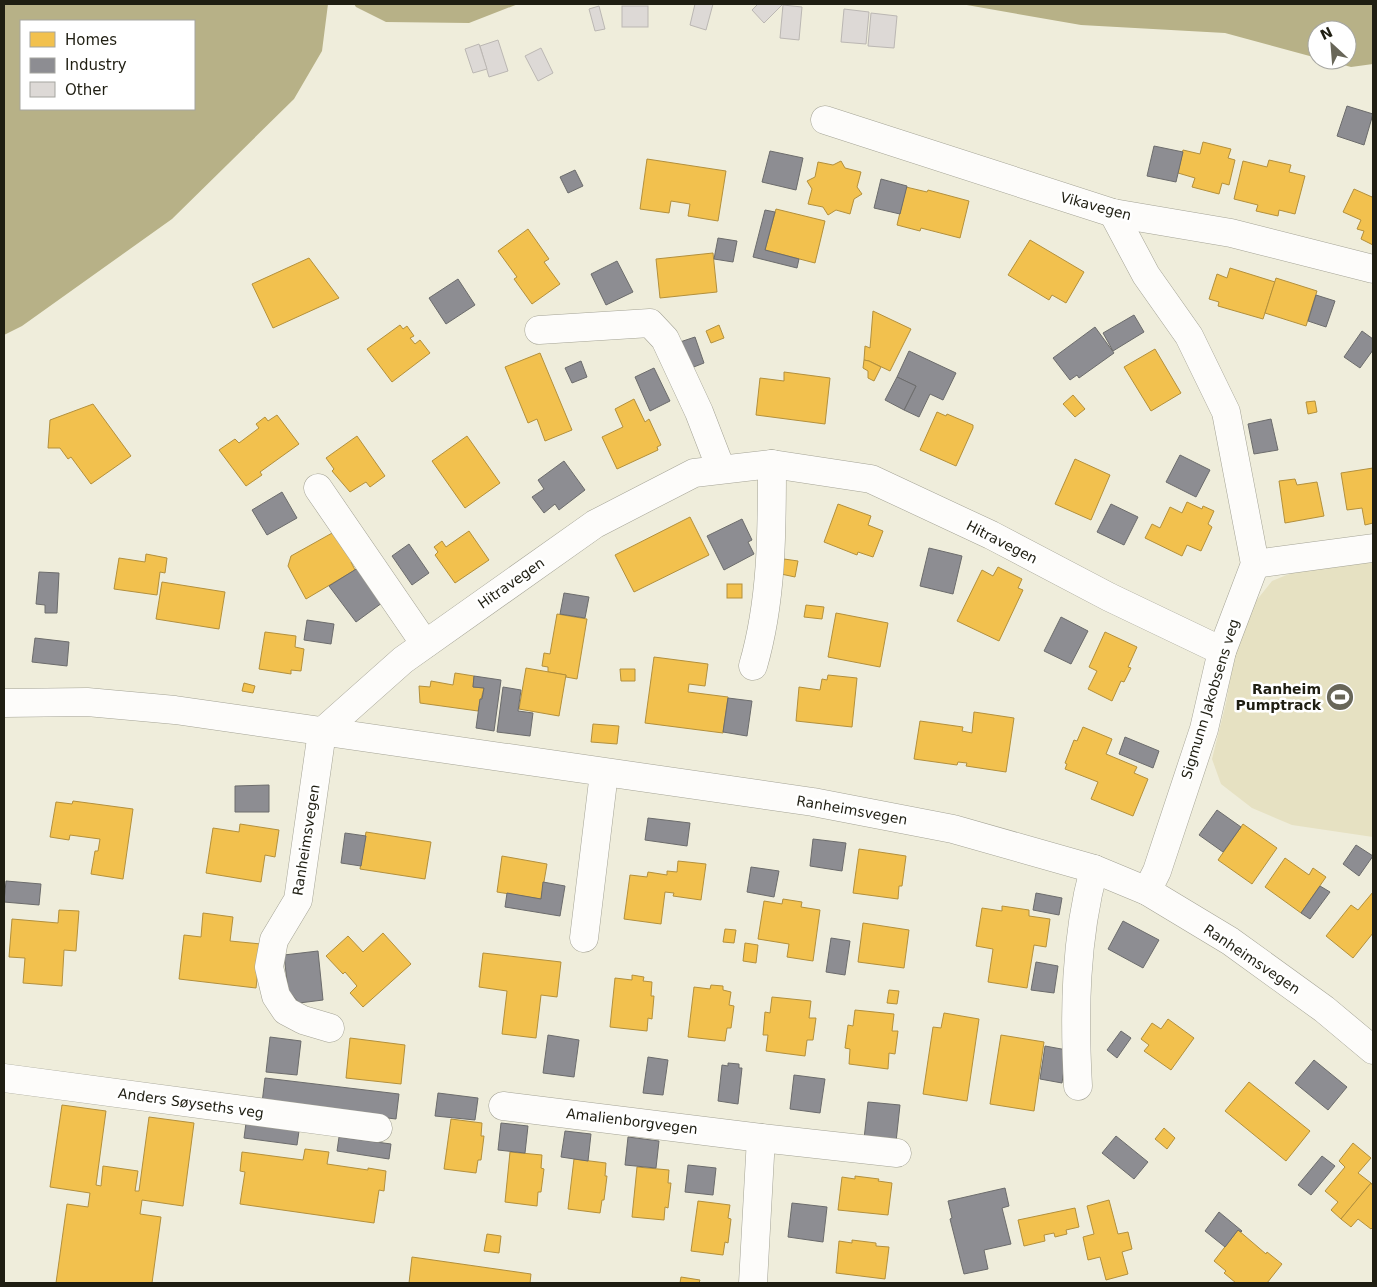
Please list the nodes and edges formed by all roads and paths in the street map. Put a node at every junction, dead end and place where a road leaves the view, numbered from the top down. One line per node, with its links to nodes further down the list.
1 (825, 120): 2 (street, Vikavegen)
2 (1113, 213): 3 (street, Vikavegen); 9 (street)
3 (1373, 269)
4 (539, 330): 6 (street)
5 (772, 464): 6 (street, Hitravegen); 11 (street, Hitravegen); 12 (street)
6 (721, 470): 10 (street, Hitravegen)
7 (318, 488): 10 (street)
8 (1373, 548): 9 (street)
9 (1254, 564): 11 (street, Sigmunn Jakobsens veg)
10 (425, 644): 14 (street, Hitravegen)
11 (1222, 651): 17 (street, Sigmunn Jakobsens veg)
12 (753, 666)
13 (4, 703): 14 (street, Ranheimsvegen)
14 (322, 732): 15 (street, Ranheimsvegen); 19 (street, Ranheimsvegen)
15 (604, 773): 16 (street, Ranheimsvegen); 18 (street)
16 (1094, 869): 17 (street, Ranheimsvegen); 22 (street)
17 (1147, 891): 20 (street, Ranheimsvegen)
18 (584, 938)
19 (330, 1028)
20 (1373, 1050)
21 (4, 1078): 24 (street, Anders Søyseths veg)
22 (1078, 1086)
23 (503, 1106): 25 (street, Amalienborgvegen)
24 (378, 1128)
25 (761, 1138): 26 (street, Amalienborgvegen); 27 (street)
26 (897, 1153)
27 (753, 1283)

